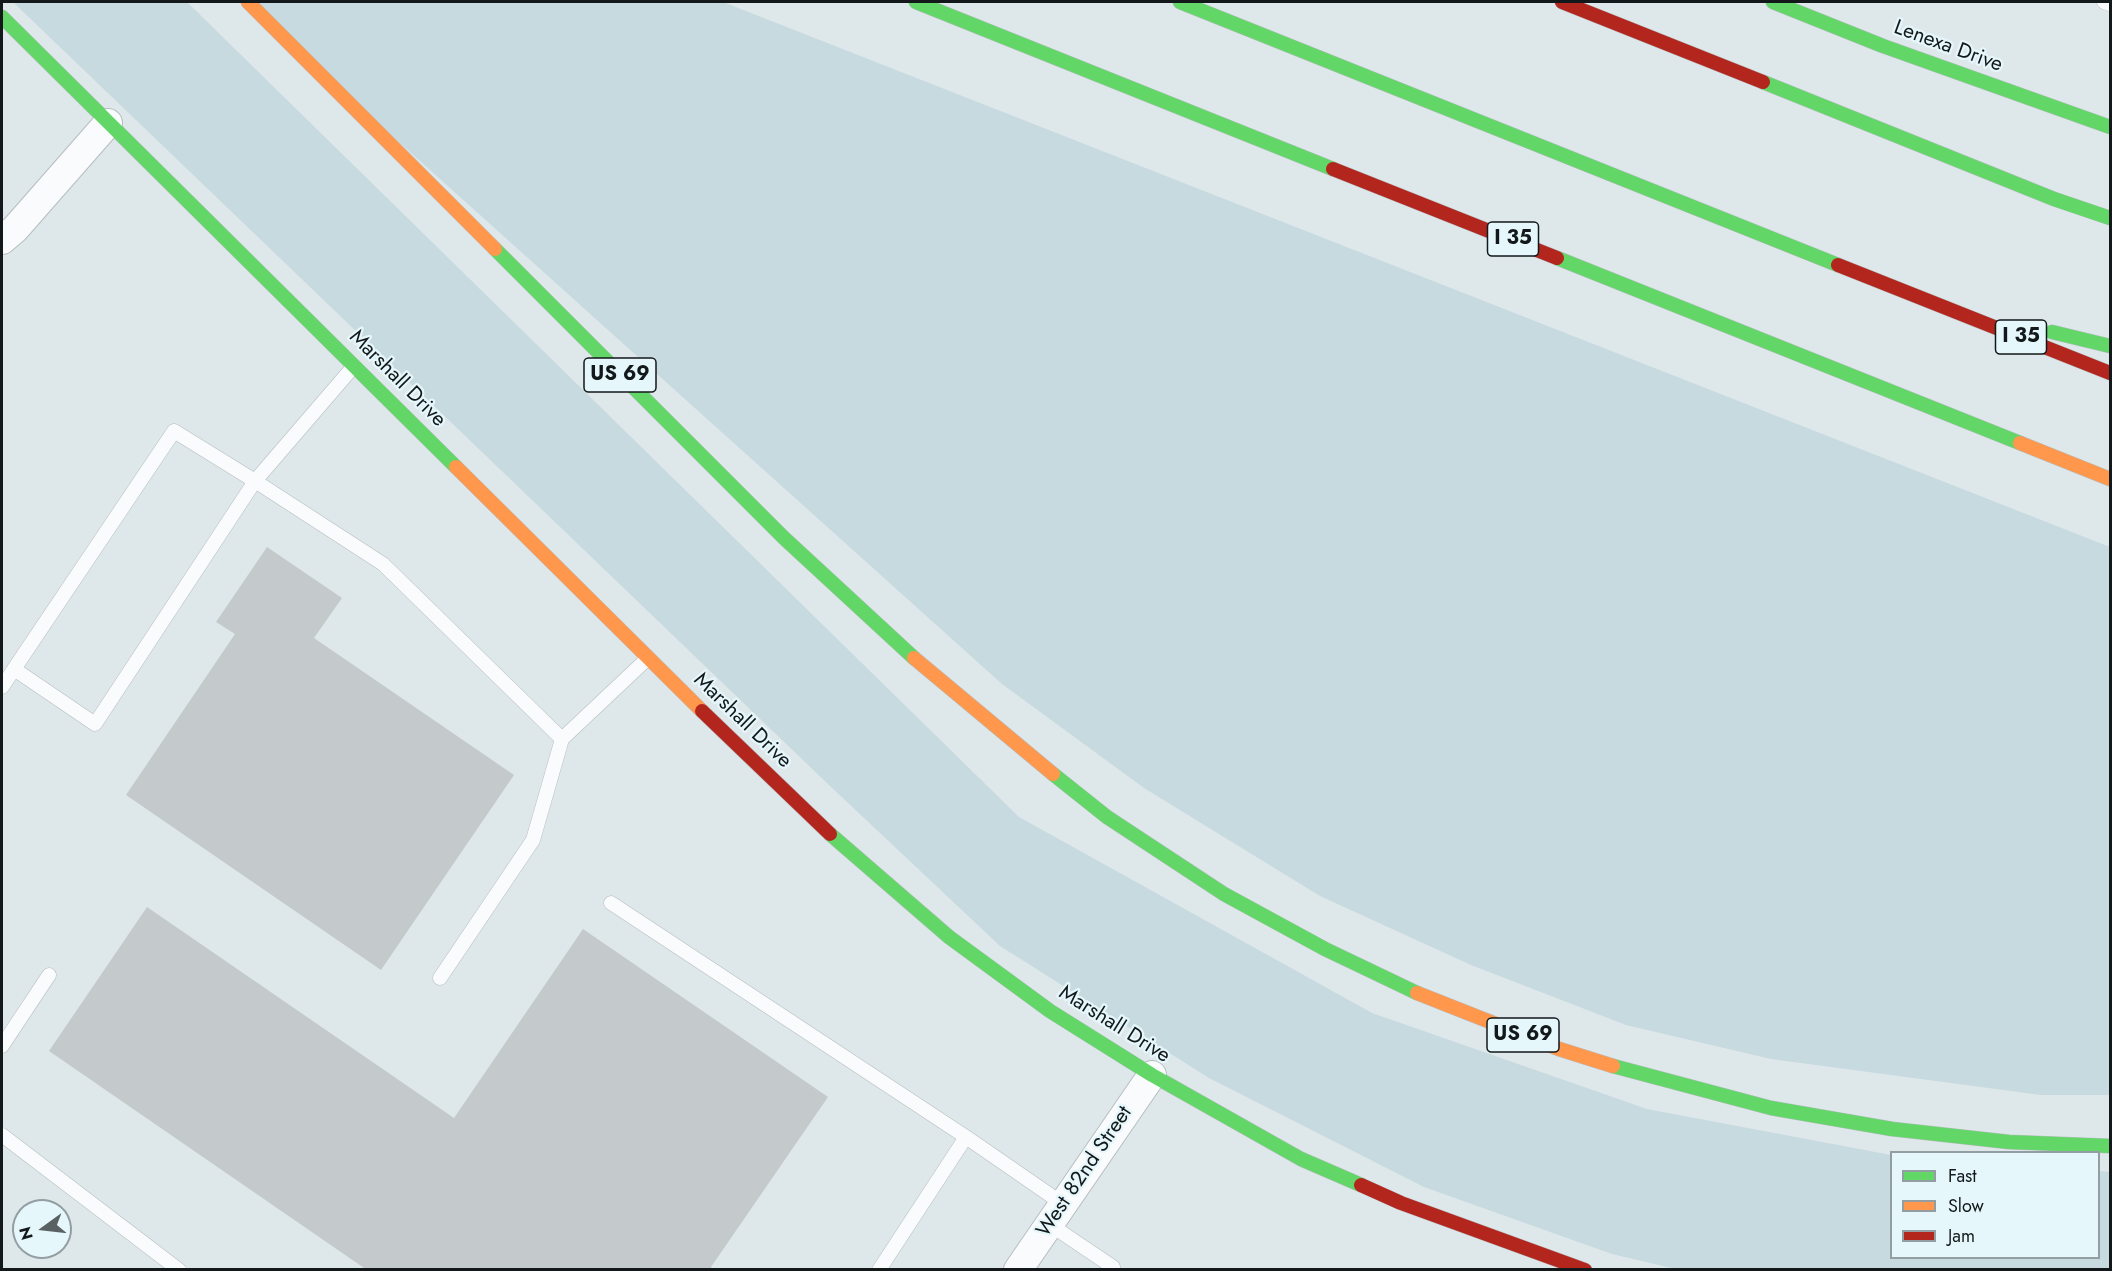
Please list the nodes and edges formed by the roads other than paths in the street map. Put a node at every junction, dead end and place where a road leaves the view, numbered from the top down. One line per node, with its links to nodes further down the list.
1 (248, 2): 30 (main road, US 69)
2 (916, 2): 17 (main road, I 35)
3 (1180, 2): 13 (main road, I 35)
4 (1562, 2): 11 (main road)
5 (1773, 2): 10 (main road, Lenexa Drive)
6 (2104, 2): 7 (lane)
7 (2110, 4)
8 (2, 18): 9 (main road, Marshall Drive)
9 (108, 123): 12 (street); 15 (main road, Marshall Drive)
10 (2110, 127)
11 (2110, 218)
12 (2, 240)
13 (1931, 302): 14 (main road); 16 (main road, I 35)
14 (2110, 346)
15 (354, 366): 18 (lane); 19 (main road, Marshall Drive)
16 (2110, 373)
17 (2110, 479)
18 (255, 481): 20 (lane); 20 (lane); 22 (lane)
19 (648, 658): 22 (lane); 27 (main road, Marshall Drive)
20 (14, 669): 21 (lane)
21 (2, 687)
22 (562, 740): 25 (lane)
23 (611, 903): 29 (lane)
24 (49, 975): 26 (lane)
25 (440, 978)
26 (2, 1046)
27 (1152, 1075): 31 (street, West 82nd Street); 36 (main road, Marshall Drive)
28 (2, 1135): 32 (lane)
29 (966, 1137): 31 (lane); 33 (lane)
30 (2110, 1146)
31 (1056, 1214): 34 (street, West 82nd Street); 35 (lane)
32 (179, 1269)
33 (879, 1269)
34 (1018, 1269)
35 (1116, 1269)
36 (1585, 1269)

